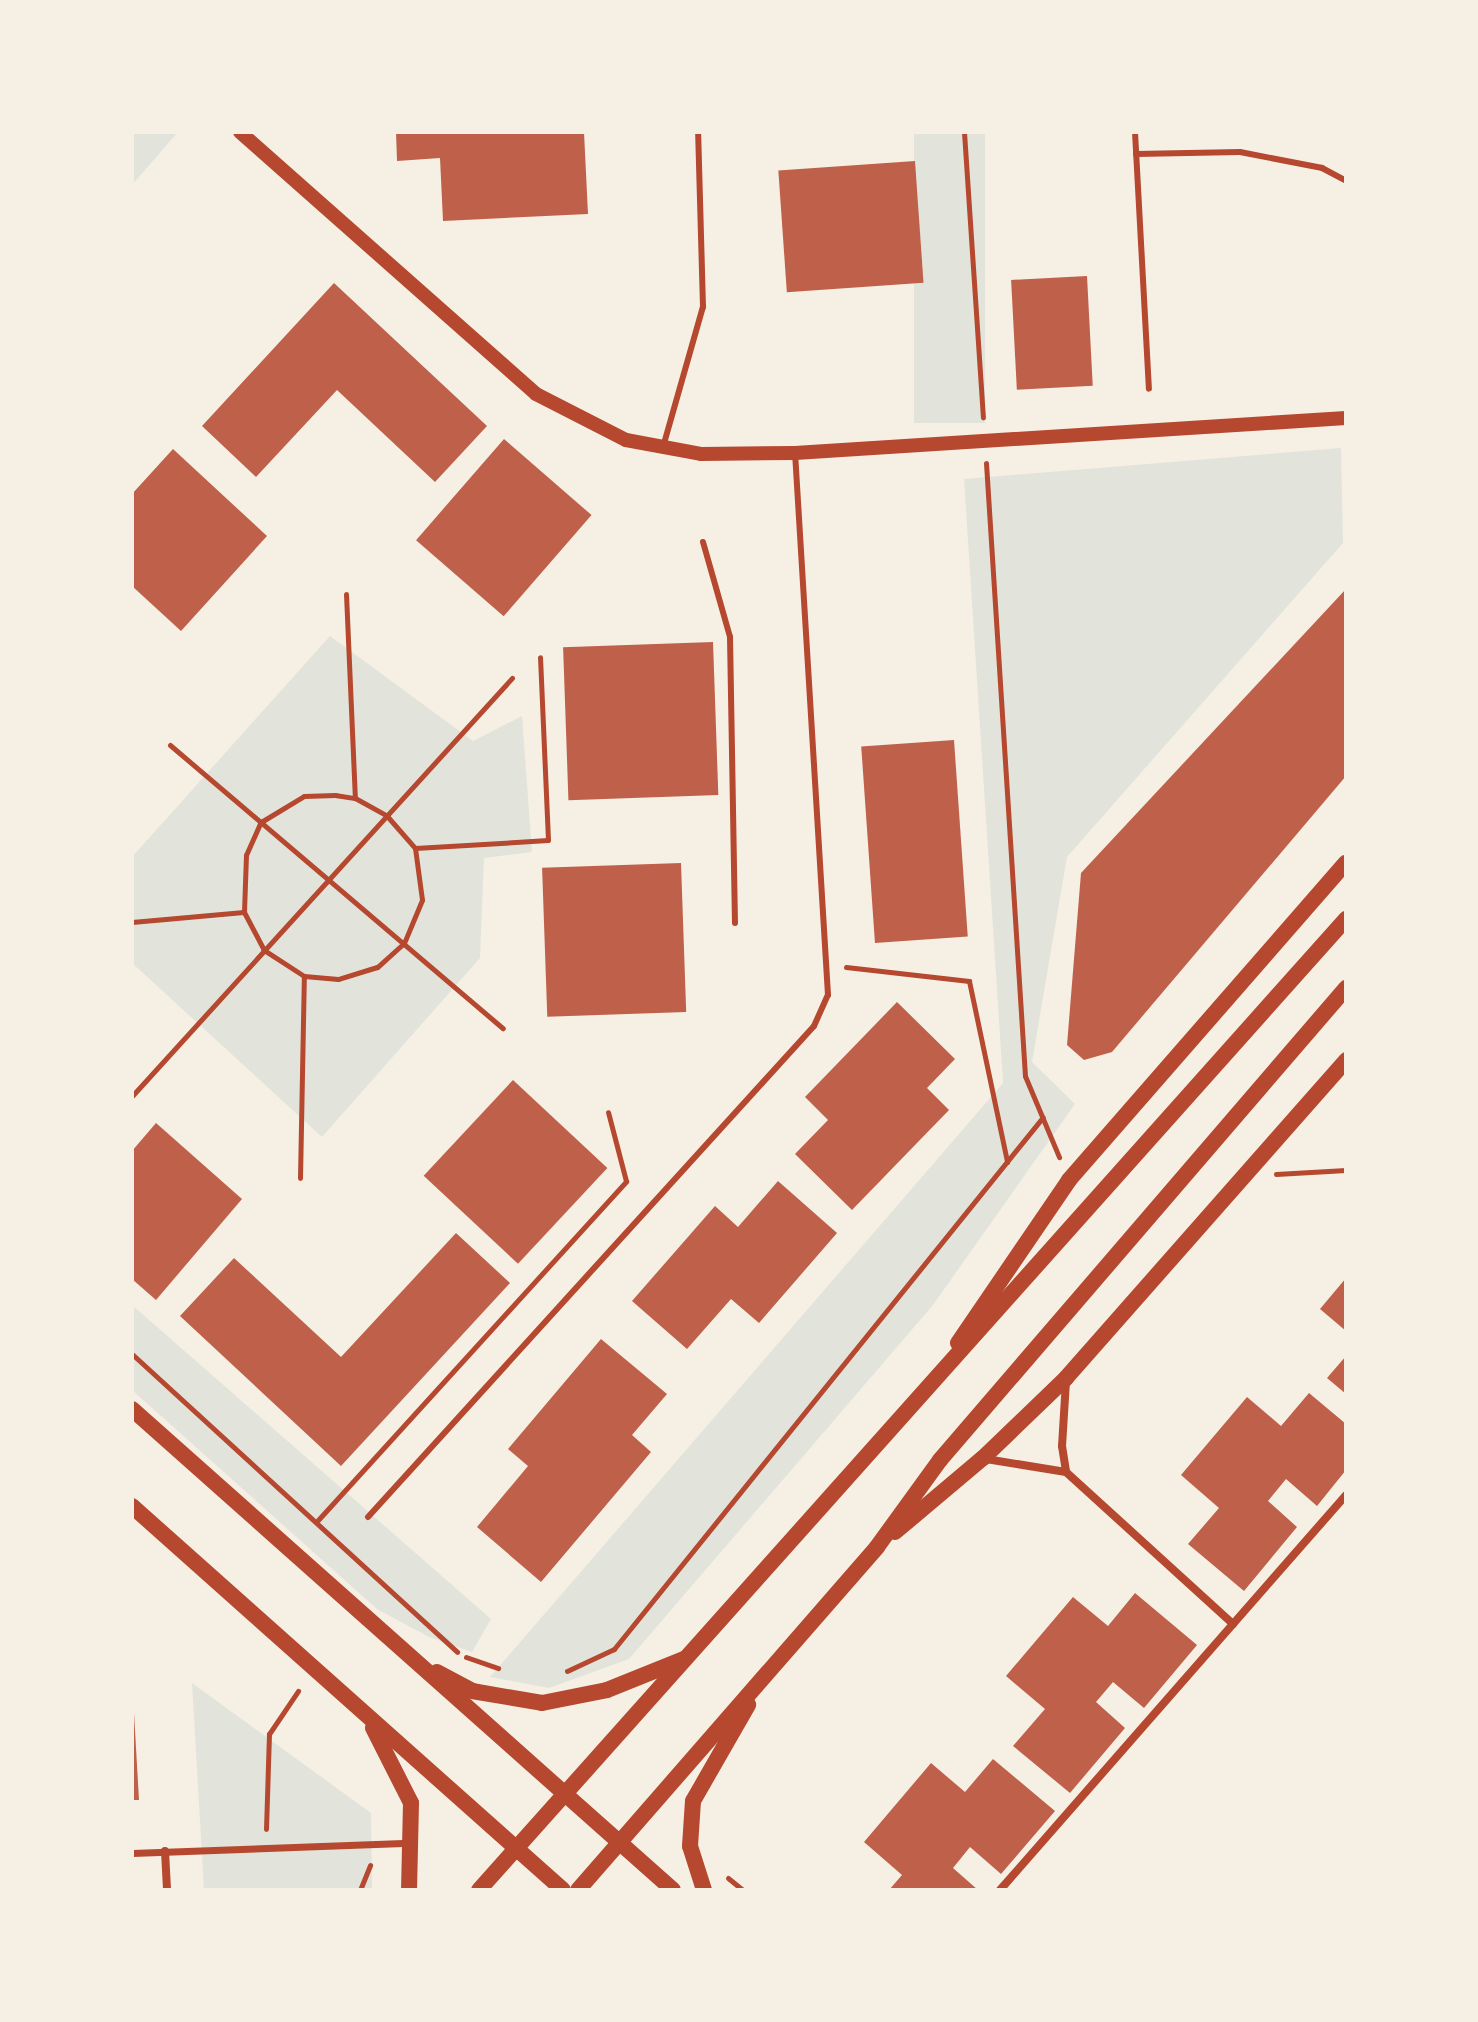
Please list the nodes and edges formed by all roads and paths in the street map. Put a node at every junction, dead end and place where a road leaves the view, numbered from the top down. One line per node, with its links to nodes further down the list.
1 (240, 132): 10 (street)
2 (698, 132): 10 (lane)
3 (964, 132): 9 (path)
4 (1135, 132): 5 (lane)
5 (1136, 154): 6 (lane); 7 (lane)
6 (1346, 181)
7 (1149, 389)
8 (1346, 418): 9 (street)
9 (984, 442): 11 (street); 36 (path)
10 (663, 448): 11 (street)
11 (795, 453): 29 (lane)
12 (703, 542): 26 (lane)
13 (346, 594): 17 (path)
14 (540, 657): 20 (path)
15 (512, 678): 18 (path)
16 (170, 745): 19 (path)
17 (355, 798): 18 (path); 19 (path)
18 (387, 816): 20 (path); 22 (path)
19 (261, 822): 22 (path); 23 (path)
20 (415, 848): 27 (path)
21 (1346, 863): 41 (main road)
22 (329, 880): 27 (path); 28 (path)
23 (244, 912): 25 (path); 28 (path)
24 (1346, 919): 44 (main road)
25 (132, 922)
26 (735, 923)
27 (404, 943): 30 (path); 32 (path)
28 (264, 950): 30 (path); 34 (path)
29 (829, 965): 37 (path); 50 (lane)
30 (304, 976): 40 (path)
31 (1346, 988): 52 (main road)
32 (503, 1028)
33 (1346, 1060): 39 (main road)
34 (132, 1096)
35 (608, 1112): 51 (path)
36 (1043, 1117): 37 (path); 41 (path)
37 (1007, 1162): 58 (path)
38 (1346, 1170): 39 (path)
39 (1244, 1176): 43 (main road)
40 (300, 1178)
41 (1069, 1180): 44 (main road)
42 (132, 1354): 51 (path)
43 (1066, 1378): 46 (main road); 47 (street)
44 (920, 1400): 55 (main road)
45 (132, 1409): 54 (main road)
46 (983, 1458): 47 (street); 52 (main road)
47 (1066, 1472): 53 (street)
48 (1346, 1495): 53 (street)
49 (132, 1506): 60 (main road)
50 (368, 1517)
51 (318, 1520): 57 (path)
52 (877, 1547): 56 (main road)
53 (1233, 1624): 75 (street)
54 (409, 1656): 55 (main road); 61 (main road)
55 (690, 1657): 61 (main road)
56 (776, 1660): 62 (main road); 74 (main road)
57 (501, 1669)
58 (553, 1677)
59 (298, 1691): 64 (path)
60 (366, 1716): 63 (main road); 65 (main road)
61 (566, 1796): 62 (main road); 65 (main road)
62 (618, 1842): 72 (main road); 73 (main road)
63 (412, 1843): 64 (street); 69 (main road)
64 (266, 1846): 66 (street)
65 (517, 1850): 70 (main road); 71 (main road)
66 (165, 1851): 67 (street); 68 (street)
67 (132, 1853)
68 (167, 1890)
69 (409, 1890)
70 (479, 1890)
71 (563, 1890)
72 (578, 1890)
73 (673, 1890)
74 (704, 1890)
75 (1000, 1890)

